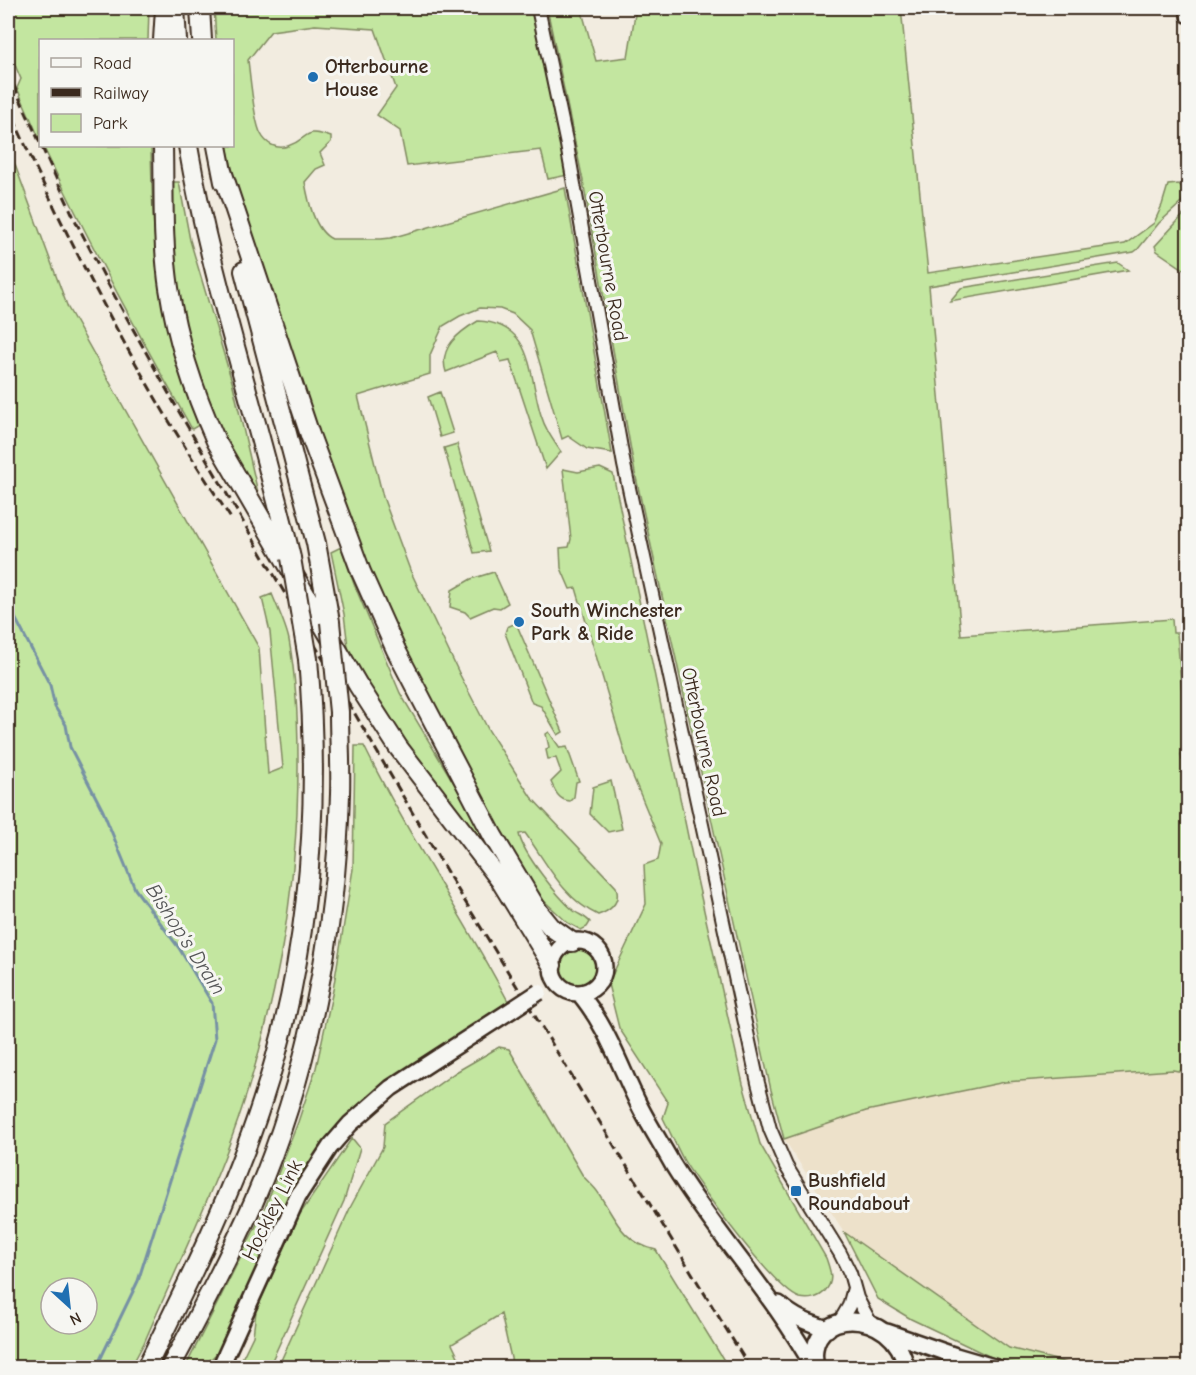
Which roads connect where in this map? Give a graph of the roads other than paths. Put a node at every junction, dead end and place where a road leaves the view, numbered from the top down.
1 (165, 8) edge
2 (175, 8) edge
3 (200, 8) edge
4 (538, 8) edge
5 (163, 39) edge
6 (177, 39) edge
7 (202, 39) edge
8 (163, 147) edge
9 (188, 147) edge
10 (217, 147) edge
11 (222, 171) junction
12 (572, 942) junction
13 (552, 967) junction
14 (602, 976) junction
15 (563, 988) junction
16 (539, 992) junction
17 (579, 993) junction
18 (602, 1023) junction
19 (854, 1288) junction
20 (765, 1293) junction
21 (833, 1326) junction
22 (876, 1327) junction
23 (146, 1368) edge
24 (170, 1368) edge
25 (220, 1368) edge
26 (815, 1368) edge
27 (906, 1368) edge
28 (998, 1368) edge

1 - 5 highway
2 - 6 highway
3 - 7 highway
4 - 19 street, Otterbourne Road
8 - 13 highway
9 - 23 highway, bridge
10 - 11 highway
11 - 12 highway
11 - 24 highway, bridge
12 - 13 main road
12 - 14 main road
13 - 15 main road
13 - 16 main road, Hockley Link
14 - 17 main road
14 - 18 main road
15 - 16 main road, Hockley Link
15 - 17 main road
16 - 25 main road, Hockley Link, bridge
17 - 18 main road
18 - 20 main road
19 - 21 street
19 - 22 street, Otterbourne Road
20 - 21 main road
20 - 26 main road
21 - 22 main road
21 - 26 main road
22 - 27 main road
22 - 28 main road

